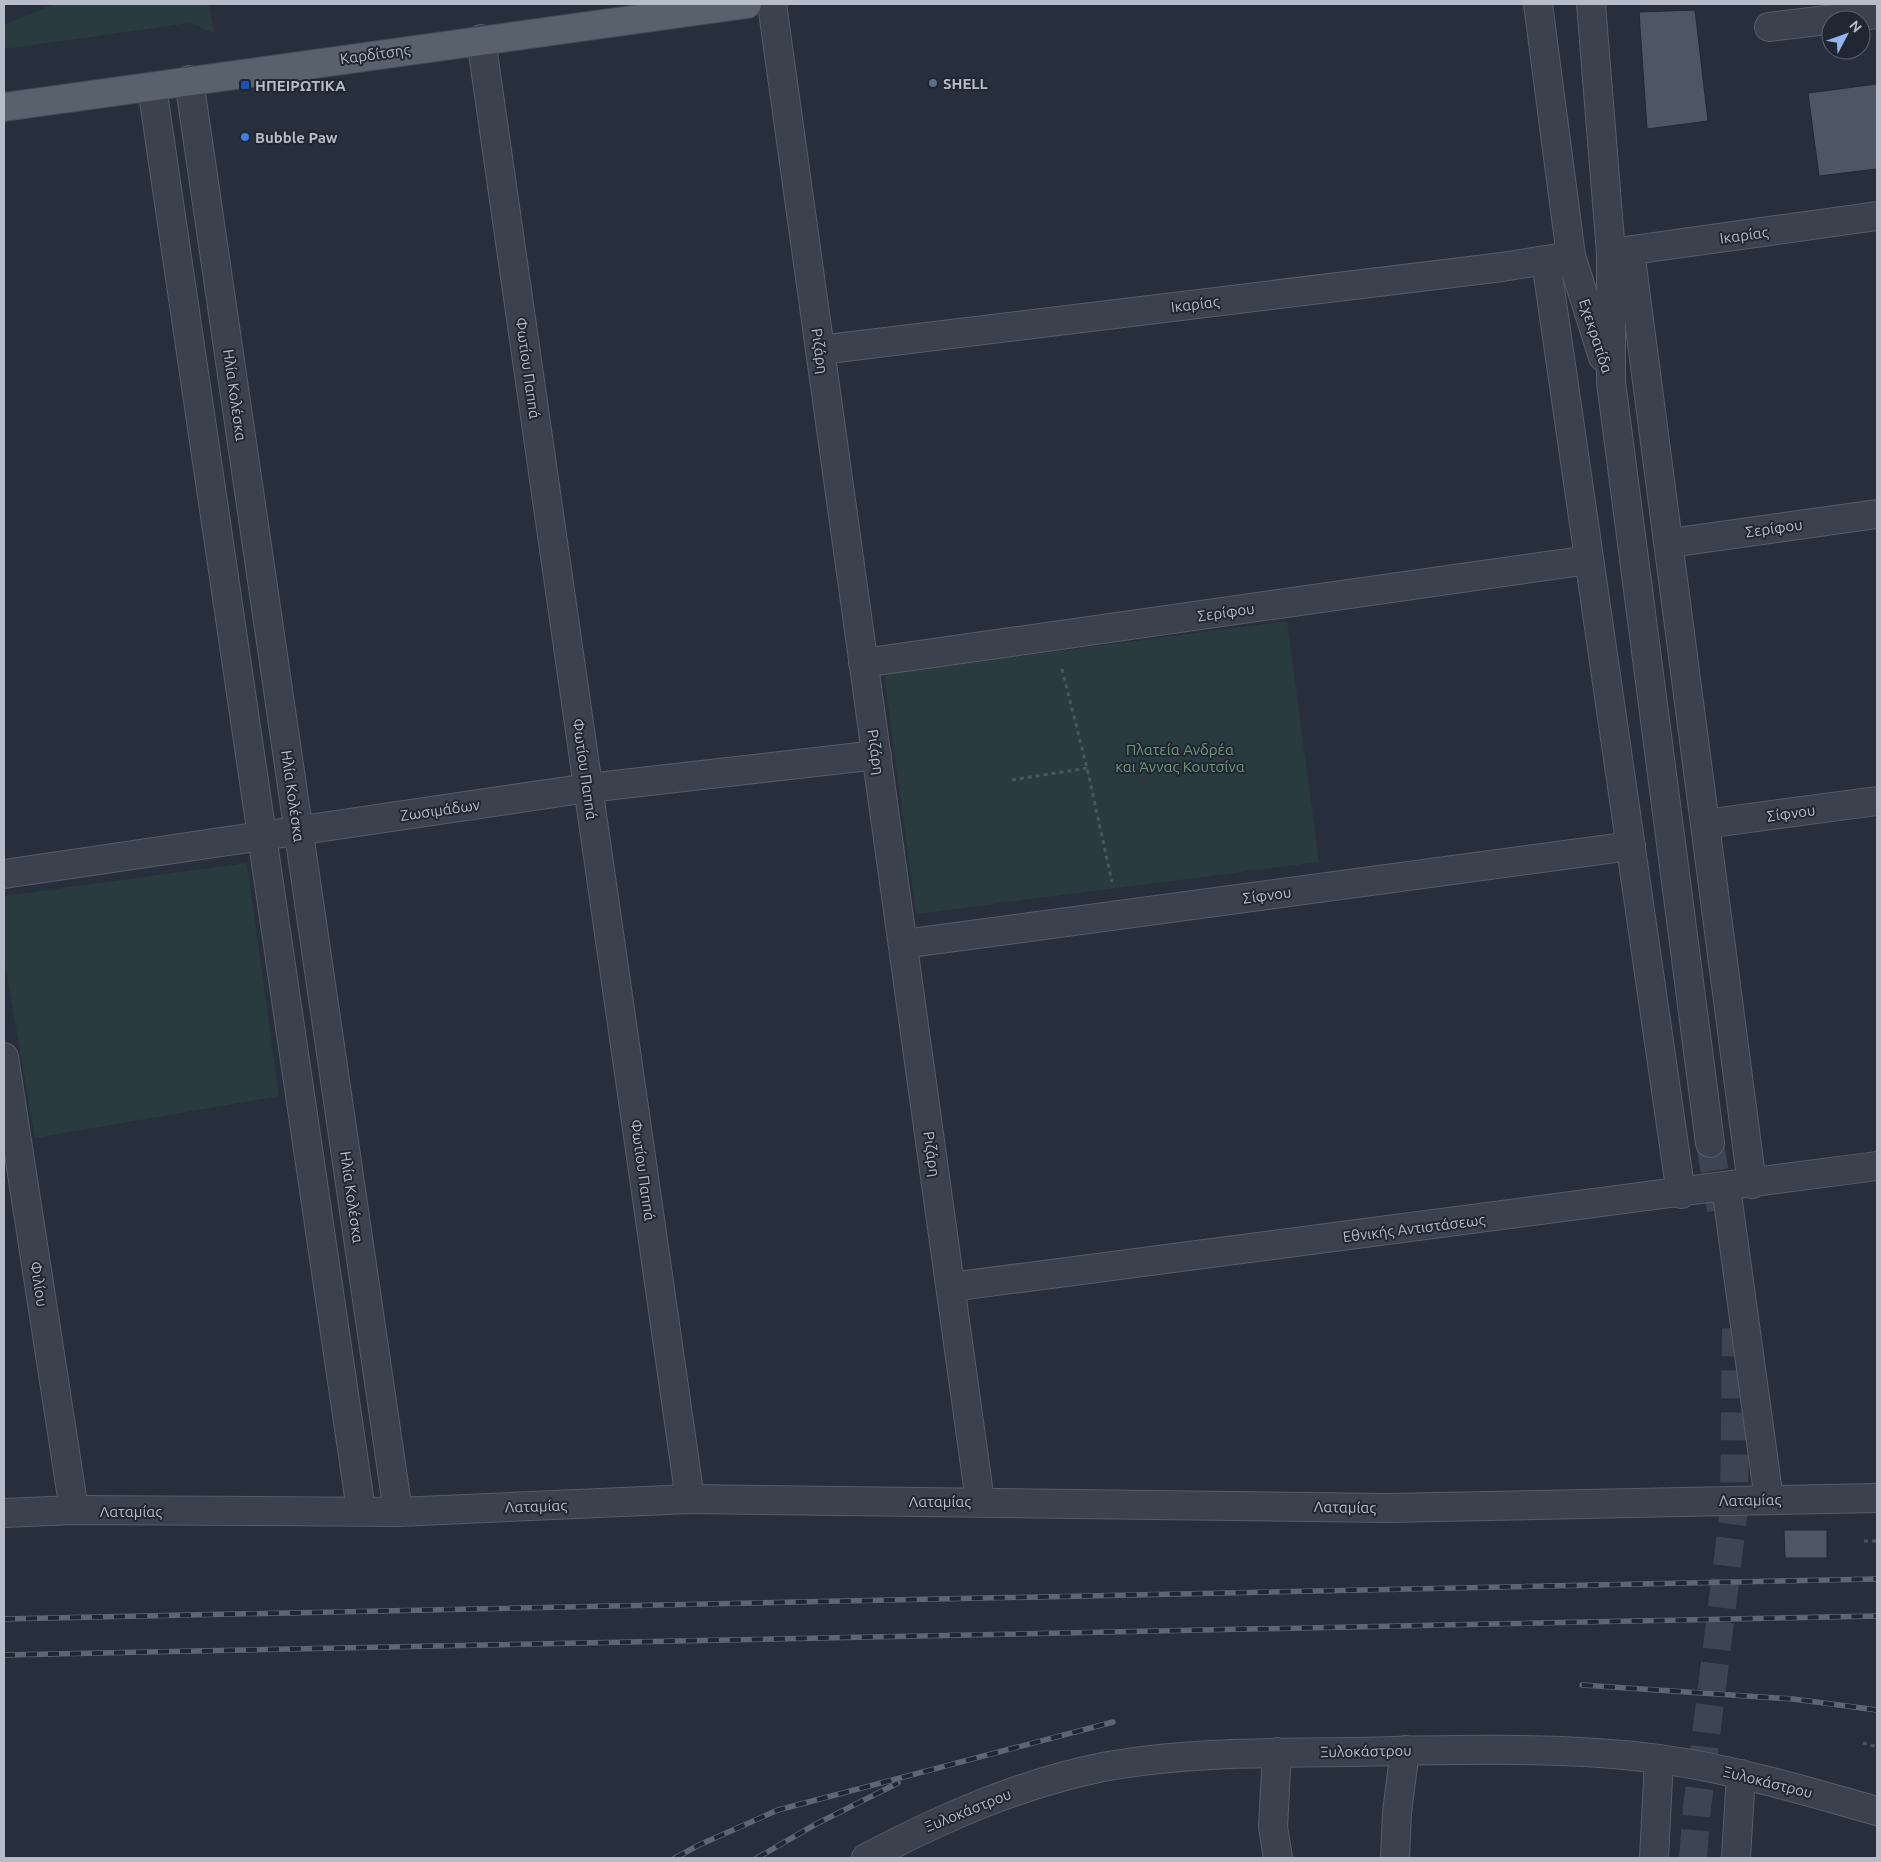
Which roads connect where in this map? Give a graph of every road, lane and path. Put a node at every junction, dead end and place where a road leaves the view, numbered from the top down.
1 (747, 4) edge
2 (772, 4) edge
3 (1538, 4) edge
4 (1591, 4) edge
5 (1877, 14) edge
6 (1769, 28) dead end
7 (481, 39) junction
8 (189, 80) junction
9 (152, 87) junction
10 (4, 107) edge
11 (1877, 216) edge
12 (1621, 252) junction
13 (1558, 258) junction
14 (820, 350) junction
15 (1611, 382) junction
16 (1877, 514) edge
17 (1670, 543) junction
18 (1589, 560) junction
19 (1060, 660) dead end
20 (864, 663) junction
21 (876, 755) junction
22 (1087, 768) junction
23 (1012, 780) dead end
24 (588, 788) junction
25 (1877, 801) edge
26 (1705, 824) junction
27 (299, 831) junction
28 (262, 838) junction
29 (1631, 846) junction
30 (4, 874) edge
31 (1114, 889) dead end
32 (903, 944) junction
33 (4, 1057) edge
34 (1710, 1142) tunnel mouth
35 (1877, 1166) edge
36 (1739, 1185) junction
37 (1681, 1194) junction
38 (951, 1287) junction
39 (1877, 1498) edge
40 (690, 1499) junction
41 (1769, 1500) junction
42 (980, 1501) junction
43 (74, 1510) junction
44 (361, 1510) junction
45 (398, 1512) junction
46 (4, 1513) edge
47 (1864, 1541) dead end
48 (1877, 1541) edge
49 (1863, 1743) dead end
50 (1877, 1746) edge
51 (1405, 1750) junction
52 (1278, 1752) junction
53 (1660, 1759) junction
54 (1741, 1774) junction
55 (1877, 1810) edge
56 (866, 1858) edge
57 (1278, 1858) edge
58 (1395, 1858) edge
59 (1654, 1858) edge
60 (1736, 1858) edge

1 - 7 main road, Καρδίτσης
2 - 14 street, Ριζάρη
3 - 13 street, Εχεκρατίδα
4 - 12 street, Εχεκρατίδα
5 - 6 street
7 - 8 main road, Καρδίτσης
7 - 24 street, Φωτίου Παππά
8 - 9 main road, Καρδίτσης
8 - 27 street, Ηλία Κολέσκα
9 - 10 main road, Καρδίτσης
9 - 28 street
11 - 12 street, Ικαρίας
12 - 15 street, Εχεκρατίδα
12 - 17 street
13 - 14 street, Ικαρίας
13 - 15 street, Εχεκρατίδα
13 - 18 street
14 - 20 street, Ριζάρη
15 - 34 street
16 - 17 street, Σερίφου
17 - 26 street
18 - 20 street, Σερίφου
18 - 29 street
19 - 22 path
20 - 21 street, Ριζάρη
21 - 24 street, Ζωσιμάδων
21 - 32 street, Ριζάρη
22 - 23 path
22 - 31 path
24 - 27 street, Ζωσιμάδων
24 - 40 street, Φωτίου Παππά
25 - 26 street, Σίφνου
26 - 36 street
27 - 28 street, Ζωσιμάδων
27 - 45 street, Ηλία Κολέσκα
28 - 30 street, Ζωσιμάδων
28 - 44 street
29 - 32 street, Σίφνου
29 - 37 street
32 - 38 street, Ριζάρη
33 - 43 street, Φιλίου
35 - 36 street, Εθνικής Αντιστάσεως
36 - 37 street, Εθνικής Αντιστάσεως
36 - 41 street
37 - 38 street, Εθνικής Αντιστάσεως
38 - 42 street, Ριζάρη
39 - 41 street, Λαταμίας
40 - 42 street, Λαταμίας
40 - 45 street, Λαταμίας
41 - 42 street, Λαταμίας
43 - 44 street, Λαταμίας
43 - 46 street, Λαταμίας
44 - 45 street, Λαταμίας
47 - 48 path
49 - 50 path
51 - 52 street, Ξυλοκάστρου
51 - 53 street, Ξυλοκάστρου
51 - 58 street
52 - 56 street, Ξυλοκάστρου
52 - 57 street
53 - 54 street, Ξυλοκάστρου
53 - 59 street
54 - 55 street, Ξυλοκάστρου
54 - 60 street

